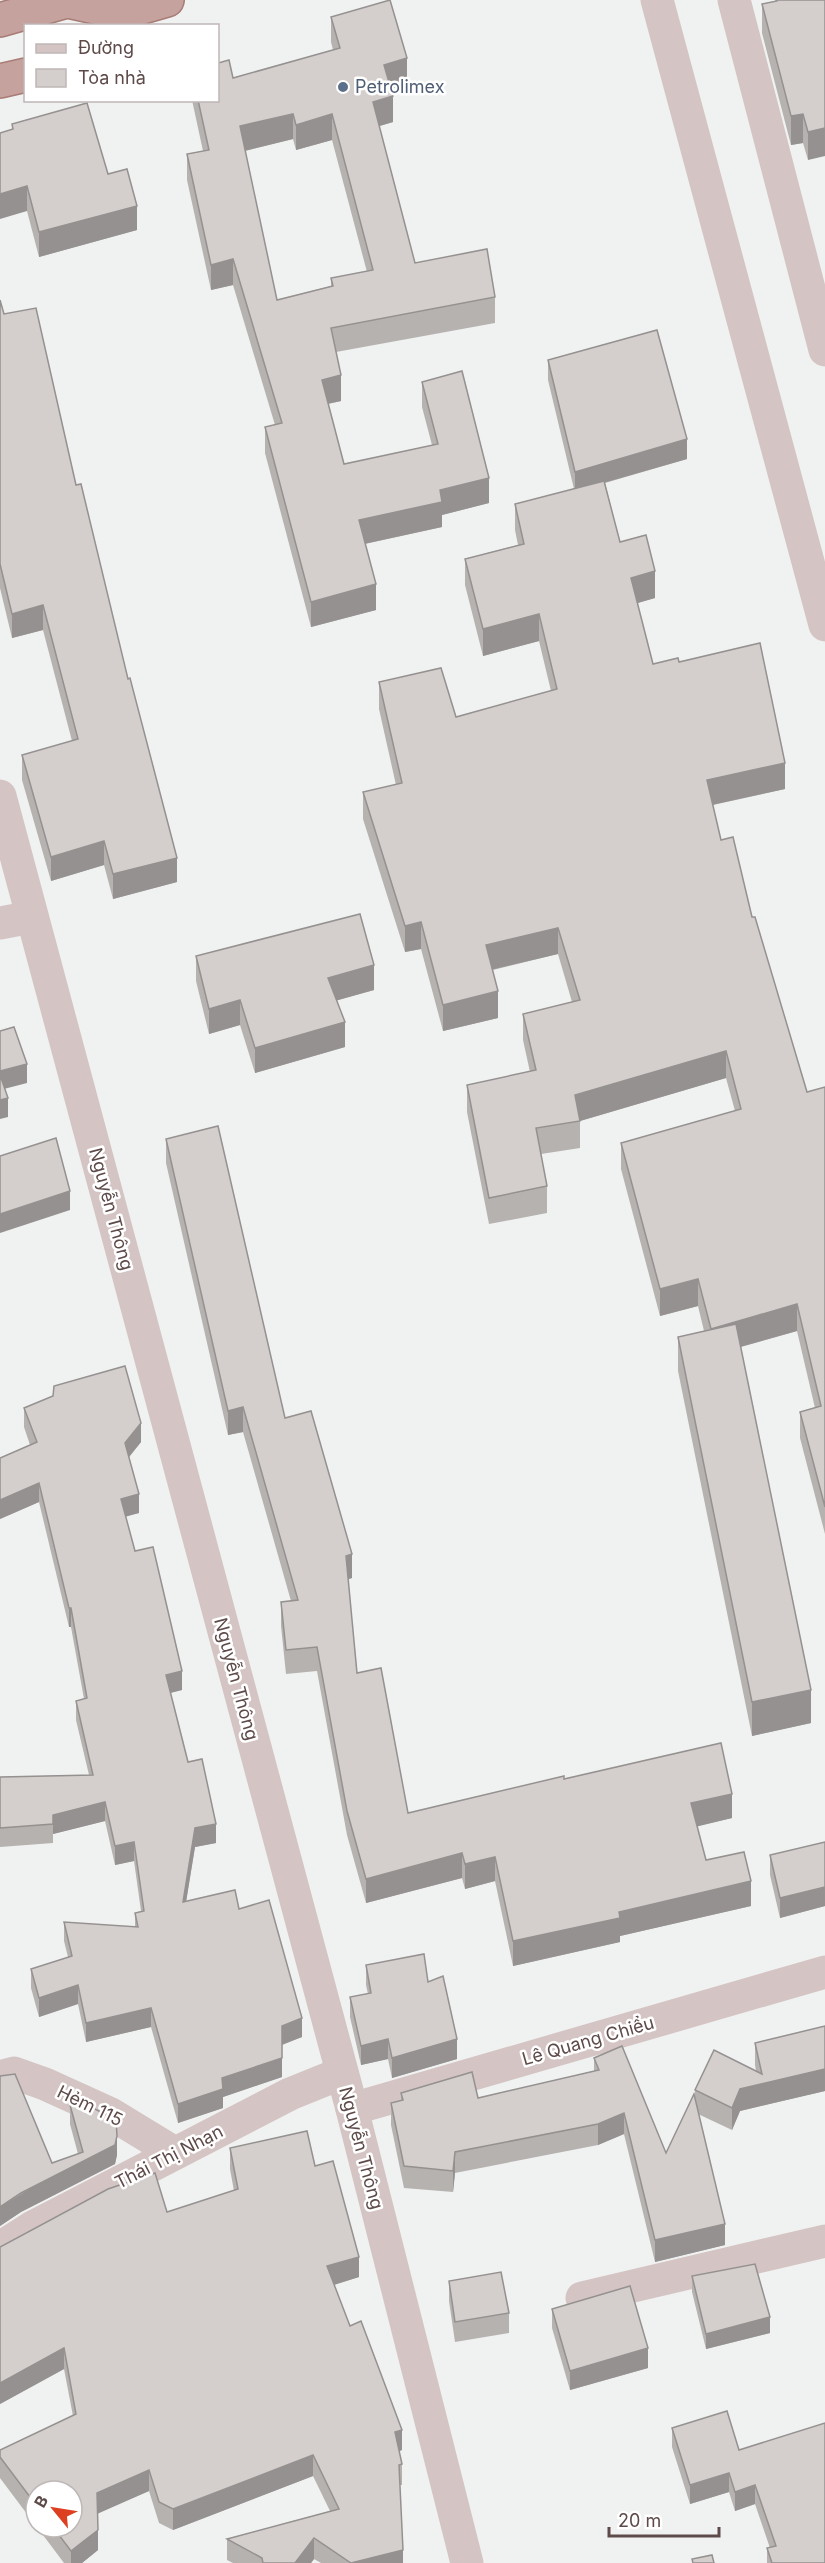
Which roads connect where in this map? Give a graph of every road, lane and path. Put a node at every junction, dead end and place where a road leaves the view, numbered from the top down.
1 (166, 0) edge
2 (657, 0) edge
3 (734, 0) edge
4 (0, 20) edge
5 (117, 20) edge
6 (24, 75) edge
7 (0, 81) edge
8 (825, 350) edge
9 (825, 625) edge
10 (0, 796) edge
11 (32, 917) junction
12 (0, 923) edge
13 (825, 1972) edge
14 (342, 2073) junction
15 (0, 2077) edge
16 (352, 2109) junction
17 (175, 2153) junction
18 (825, 2241) edge
19 (0, 2248) edge
20 (582, 2298) edge
21 (467, 2563) edge

1 - 5 highway
2 - 9 street
3 - 8 street
4 - 5 highway
6 - 7 highway
10 - 11 street, Nguyễn Thông
11 - 12 street
11 - 14 street, Nguyễn Thông
13 - 16 street, Lê Quang Chiểu
14 - 16 street, Nguyễn Thông
14 - 17 street, Thái Thị Nhạn
15 - 17 street, Hẻm 115
16 - 21 street, Nguyễn Thông
17 - 19 street, Thái Thị Nhạn
18 - 20 street

